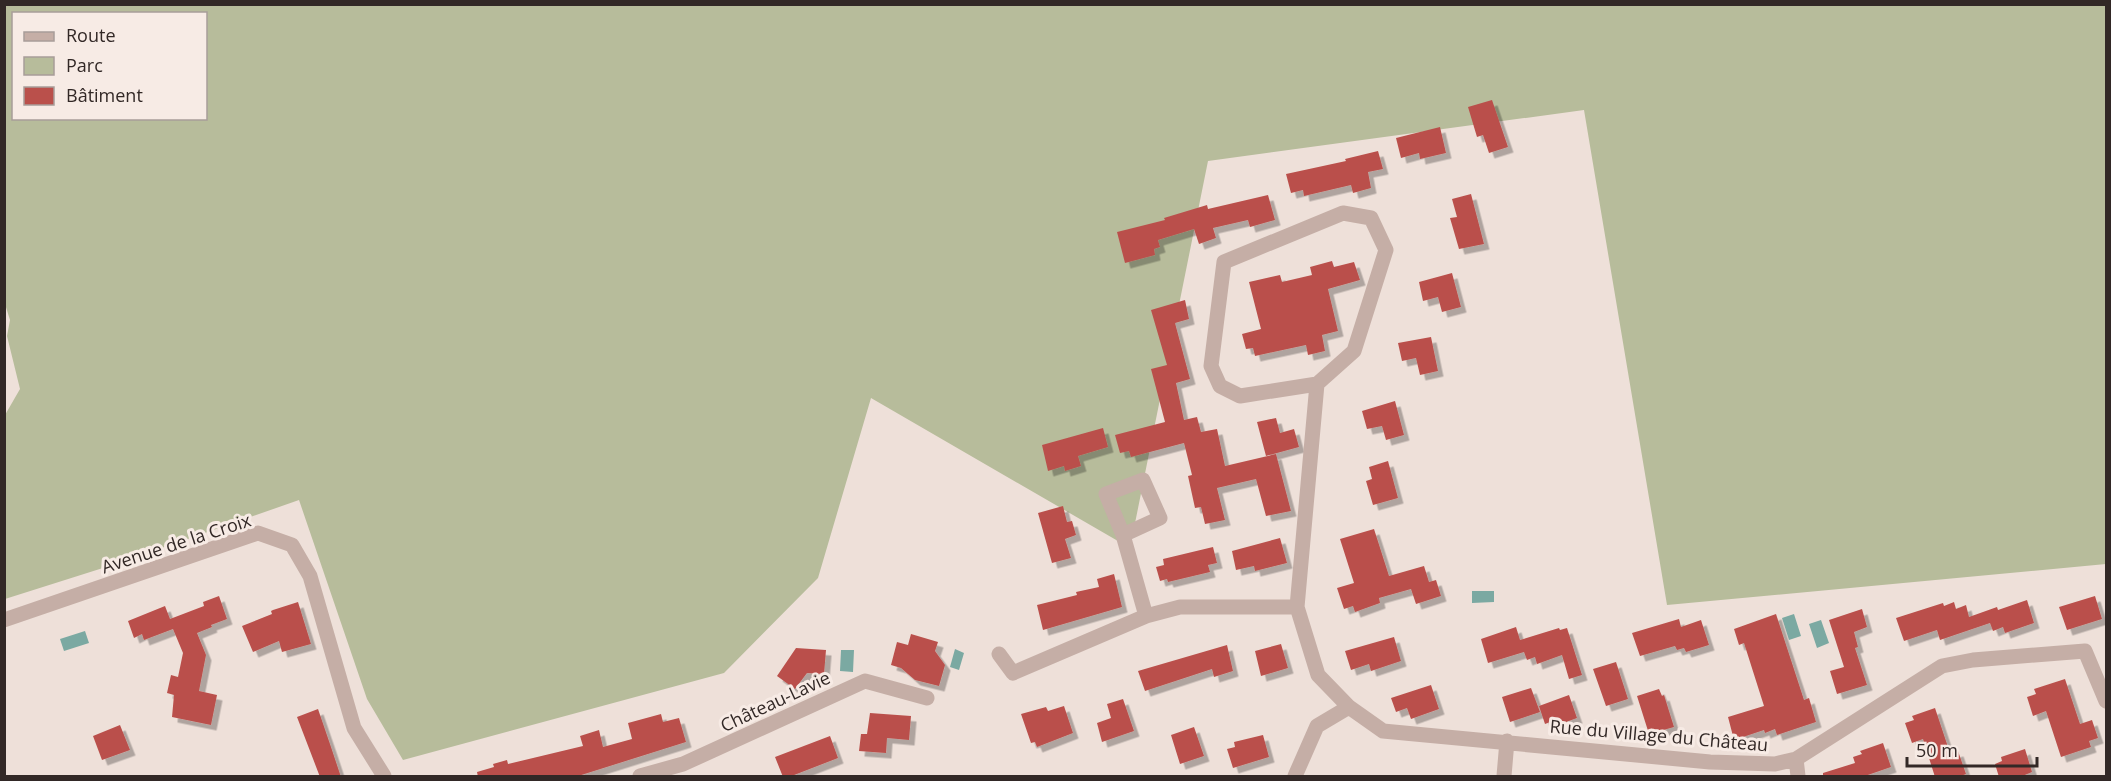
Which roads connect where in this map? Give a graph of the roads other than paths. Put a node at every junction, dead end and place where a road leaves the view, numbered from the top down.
1 (1317, 384) junction
2 (1123, 535) dead end
3 (1297, 607) junction
4 (1146, 616) junction
5 (4, 620) edge
6 (999, 654) dead end
7 (927, 698) dead end
8 (2106, 700) edge
9 (1349, 707) junction
10 (1507, 741) junction
11 (1796, 759) junction
12 (384, 777) edge
13 (640, 777) edge
14 (1295, 777) edge
15 (1504, 777) edge
16 (1798, 777) edge

1 - 1 street
1 - 3 street, Rue du Village du Château
2 - 4 street
3 - 4 street
3 - 9 street, Rue du Village du Château
4 - 6 street
5 - 12 street, Avenue de la Croix
7 - 13 street, Château-Lavie
8 - 11 street, Rue du Village du Château
9 - 10 street, Rue du Village du Château
9 - 14 street
10 - 11 street, Rue du Village du Château
10 - 15 street
11 - 16 street

